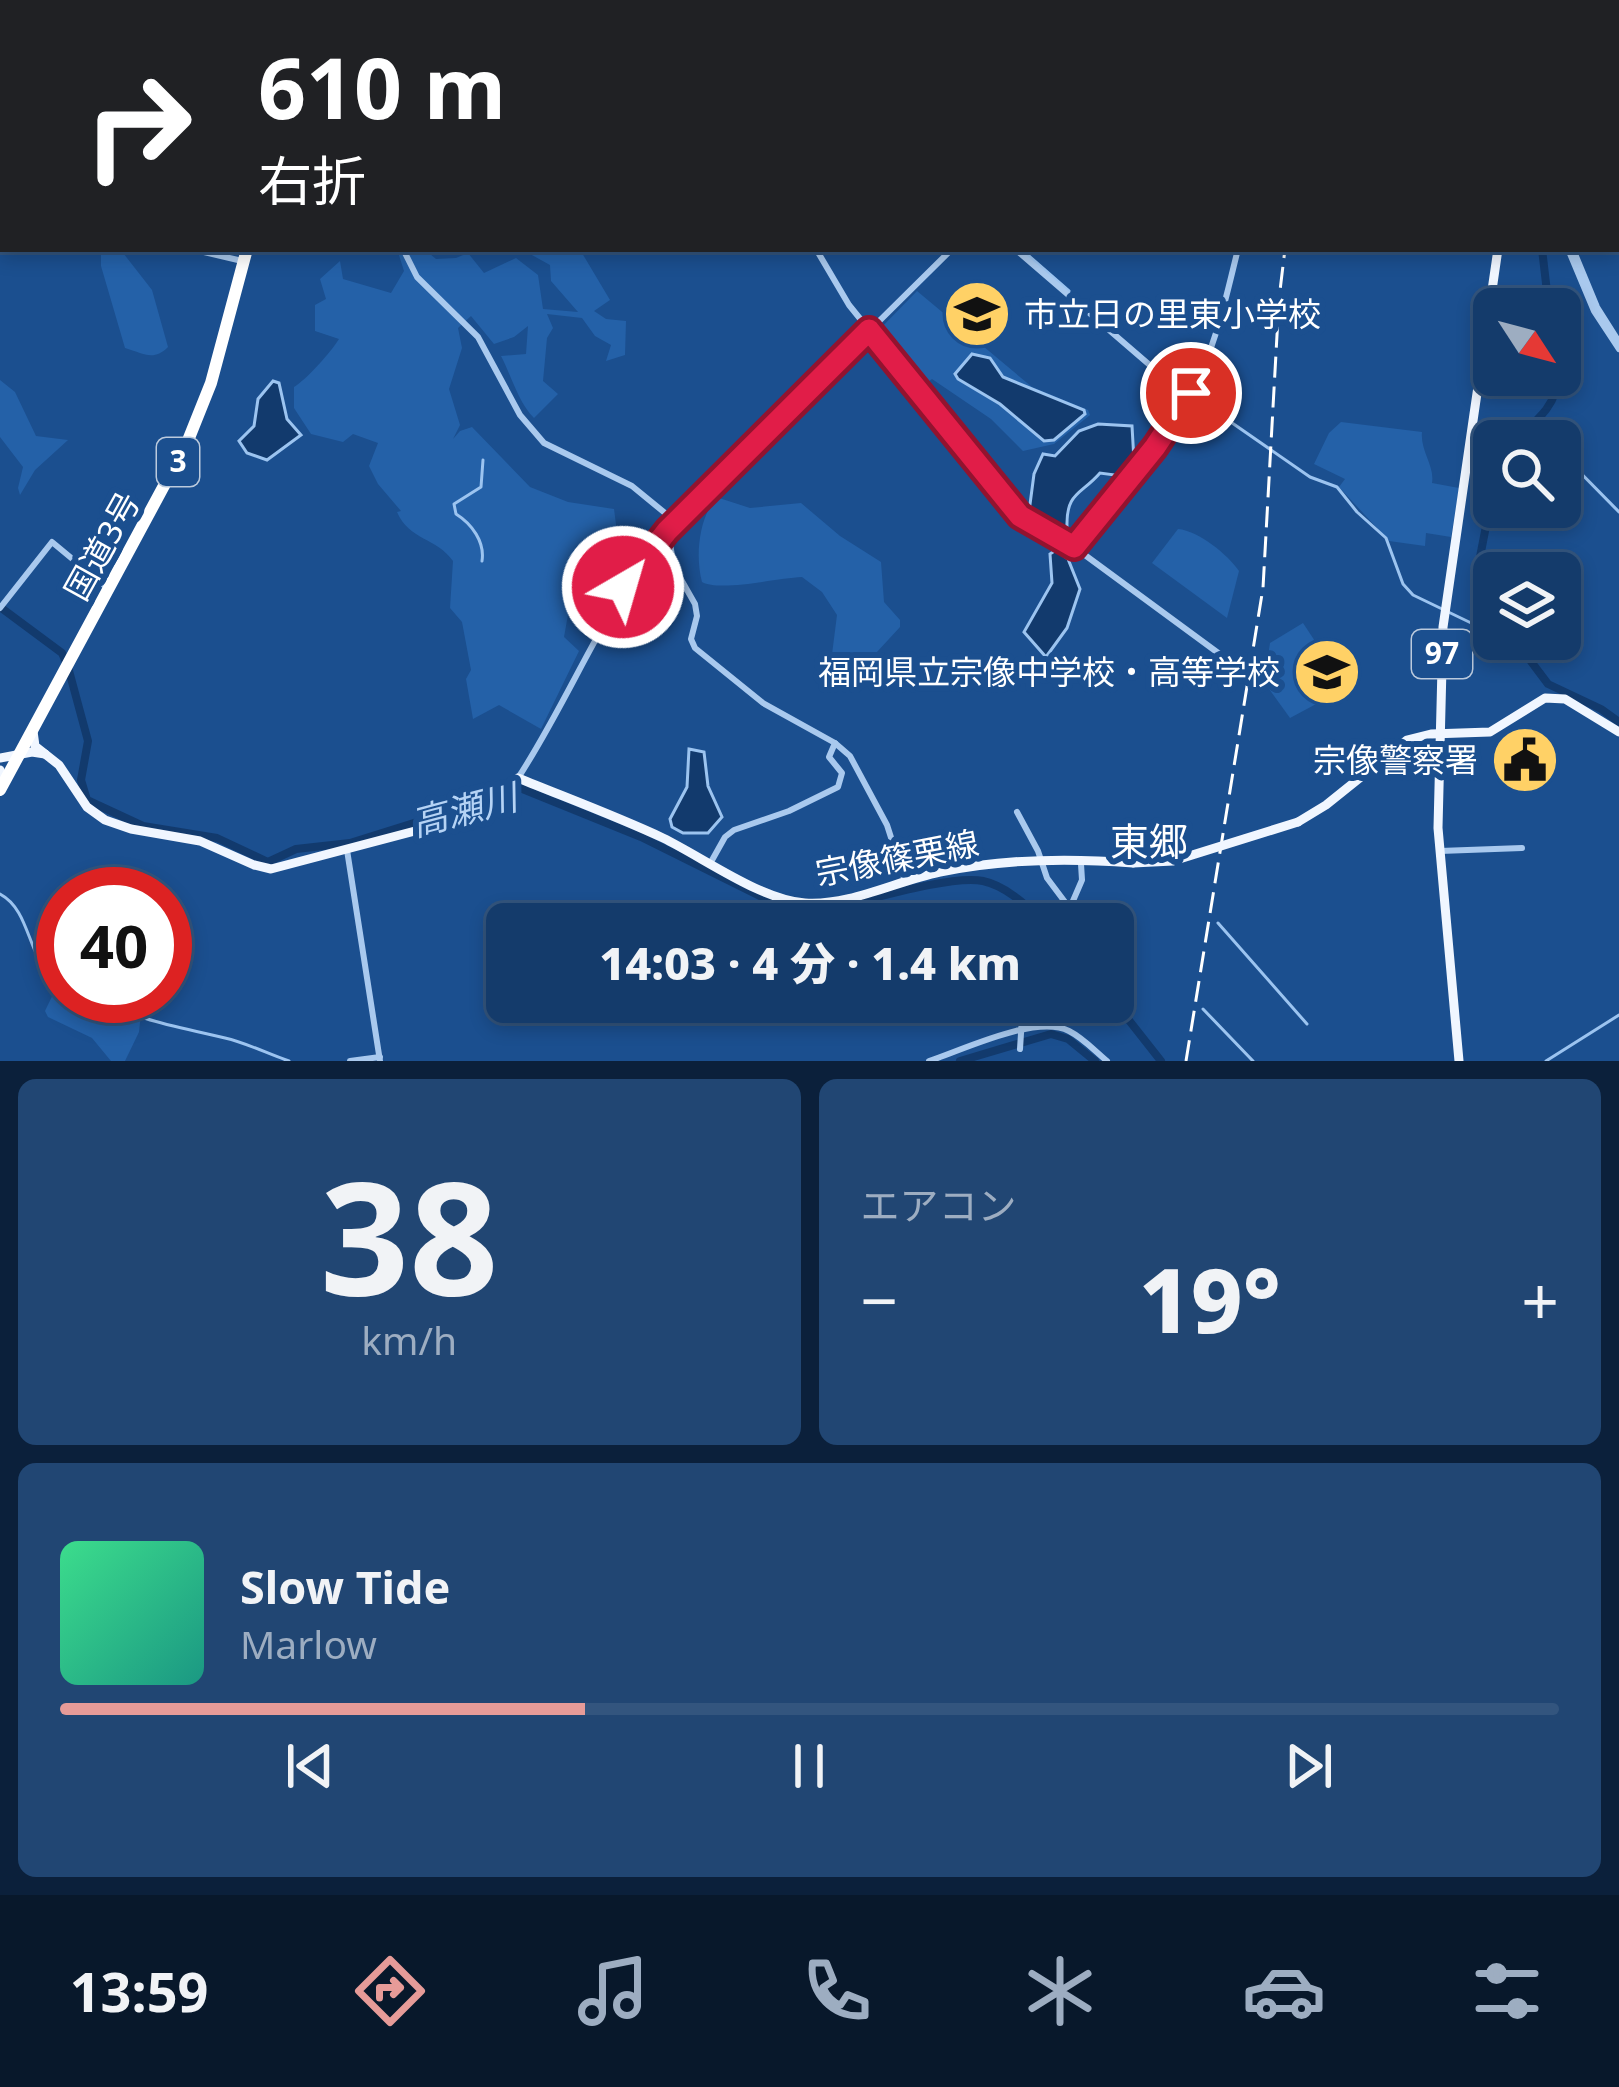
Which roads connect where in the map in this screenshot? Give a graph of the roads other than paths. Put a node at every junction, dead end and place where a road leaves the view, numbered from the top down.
1 (242, 252) edge
2 (404, 252) edge
3 (818, 252) edge
4 (949, 252) edge
5 (1019, 252) edge
6 (1237, 252) edge
7 (1498, 252) edge
8 (1571, 252) edge
9 (869, 330) junction
10 (1619, 346) edge
11 (1190, 396) junction
12 (676, 522) junction
13 (667, 531) junction
14 (1074, 547) junction
15 (105, 586) junction
16 (0, 608) edge
17 (66, 662) junction
18 (1240, 669) dead end
19 (33, 731) junction
20 (1619, 732) edge
21 (1440, 734) junction
22 (835, 743) junction
23 (45, 754) junction
24 (10, 756) edge
25 (0, 774) edge
26 (518, 778) junction
27 (0, 790) edge
28 (1017, 812) dead end
29 (1522, 848) dead end
30 (346, 850) junction
31 (1440, 851) junction
32 (711, 862) junction
33 (1041, 862) junction
34 (1081, 864) dead end
35 (904, 881) junction
36 (1065, 903) edge
37 (1070, 903) edge
38 (1021, 1023) edge
39 (1020, 1031) junction
40 (1020, 1049) dead end
41 (380, 1059) edge
42 (350, 1061) edge
43 (929, 1061) edge
44 (1107, 1061) edge
45 (1460, 1061) edge

1 - 15 highway, 国道3号 / 3
1 - 17 highway, 国道3号 / 3
2 - 12 street
3 - 9 street
4 - 9 street
5 - 11 street
6 - 11 street
7 - 21 main road, 97
8 - 10 street
9 - 12 street
9 - 14 street
11 - 14 street
12 - 13 street
13 - 22 street
13 - 26 street
14 - 18 street
15 - 16 street
15 - 17 highway, 国道3号 / 3
17 - 19 highway, 国道3号 / 3
17 - 24 highway, 国道3号 / 3
19 - 23 main road
19 - 24 highway, 国道3号 / 3
20 - 21 main road, 宗像篠栗線
21 - 31 main road, 97
21 - 33 main road, 宗像篠栗線, bridge
22 - 32 street
22 - 35 street
23 - 24 main road
23 - 30 main road
24 - 25 highway, 国道3号 / 3
24 - 27 highway, 国道3号 / 3
26 - 30 main road
26 - 32 main road, 宗像篠栗線
28 - 33 street
29 - 31 street
30 - 41 street
31 - 45 main road, 97
32 - 35 main road, 宗像篠栗線
33 - 35 main road, 宗像篠栗線
33 - 36 street
34 - 37 street
38 - 39 street
39 - 40 street
39 - 43 street
39 - 44 street
41 - 42 street

